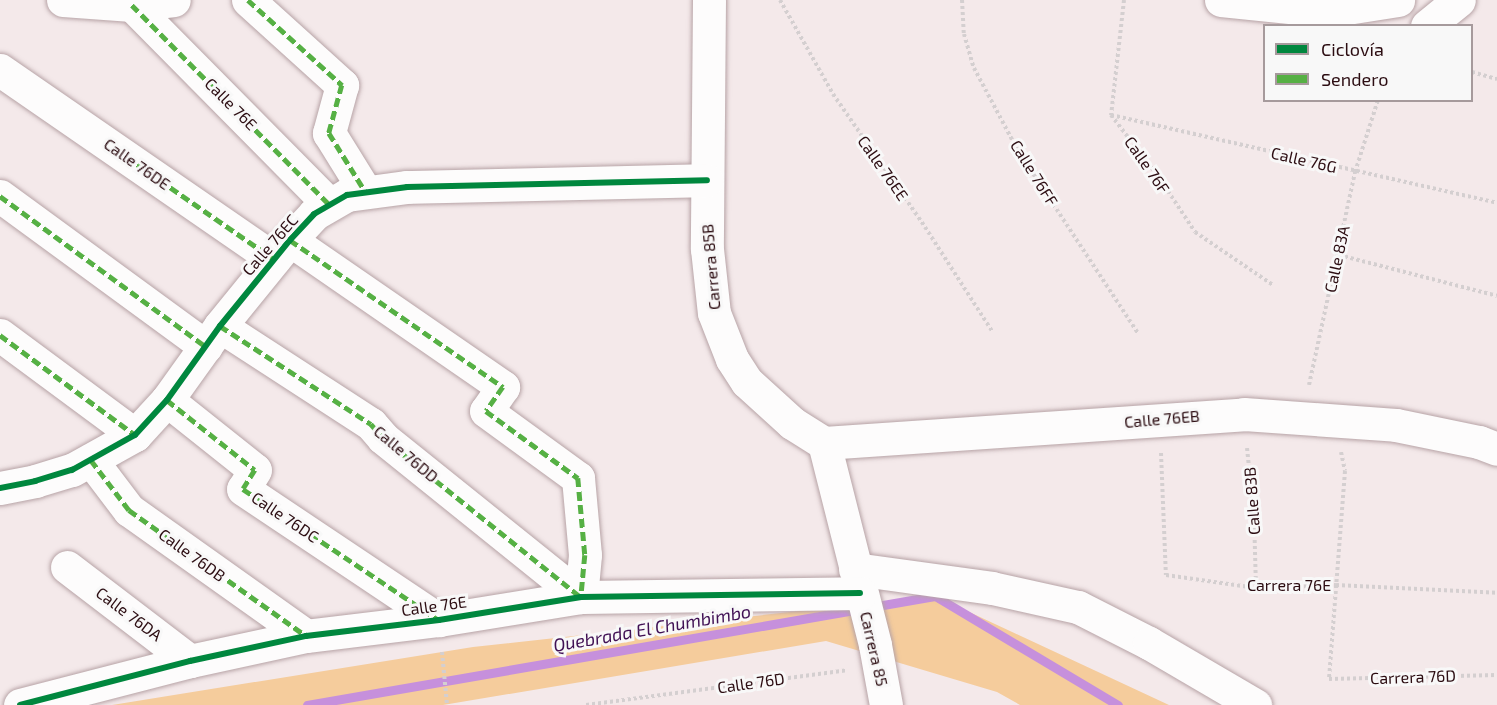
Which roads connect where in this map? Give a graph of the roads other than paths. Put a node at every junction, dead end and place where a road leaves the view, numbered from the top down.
1 (63, 0) edge
2 (174, 0) edge
3 (248, 0) edge
4 (709, 0) edge
5 (1221, 0) edge
6 (1398, 0) edge
7 (1460, 0) edge
8 (132, 5) junction
9 (1430, 24) edge
10 (0, 69) edge
11 (707, 180) junction
12 (365, 191) junction
13 (0, 196) edge
14 (329, 204) junction
15 (282, 249) junction
16 (0, 335) edge
17 (213, 337) junction
18 (167, 400) junction
19 (135, 435) junction
20 (824, 443) junction
21 (1497, 449) edge
22 (91, 460) junction
23 (0, 488) edge
24 (67, 567) dead end
25 (857, 581) junction
26 (581, 597) junction
27 (439, 620) junction
28 (306, 636) junction
29 (190, 661) junction
30 (20, 705) edge
31 (886, 705) edge
32 (1255, 705) edge

1 - 8 street
2 - 8 street
3 - 12 street
4 - 11 street, Carrera 85B
5 - 6 street
7 - 9 street
8 - 14 street, Calle 76E
10 - 15 street, Calle 76DE
11 - 12 street, Calle 76EC
11 - 20 street, Carrera 85B
12 - 14 street, Calle 76EC
13 - 17 street, Calle 76DD
14 - 15 street, Calle 76EC
15 - 17 street, Calle 76EC
15 - 26 street
16 - 19 street
17 - 18 street, Calle 76EC
17 - 26 street, Calle 76DD
18 - 19 street, Calle 76EC
18 - 27 street, Calle 76DC
19 - 22 street, Calle 76EC
20 - 21 street, Calle 76EB
20 - 25 street
22 - 23 street, Calle 76EC
22 - 28 street, Calle 76DB
24 - 29 street, Calle 76DA
25 - 26 street, Calle 76E
25 - 31 street, Carrera 85
25 - 32 street, Calle 76E
26 - 27 street, Calle 76E
27 - 28 street, Calle 76E
28 - 29 street, Calle 76E
29 - 30 street, Calle 76E

